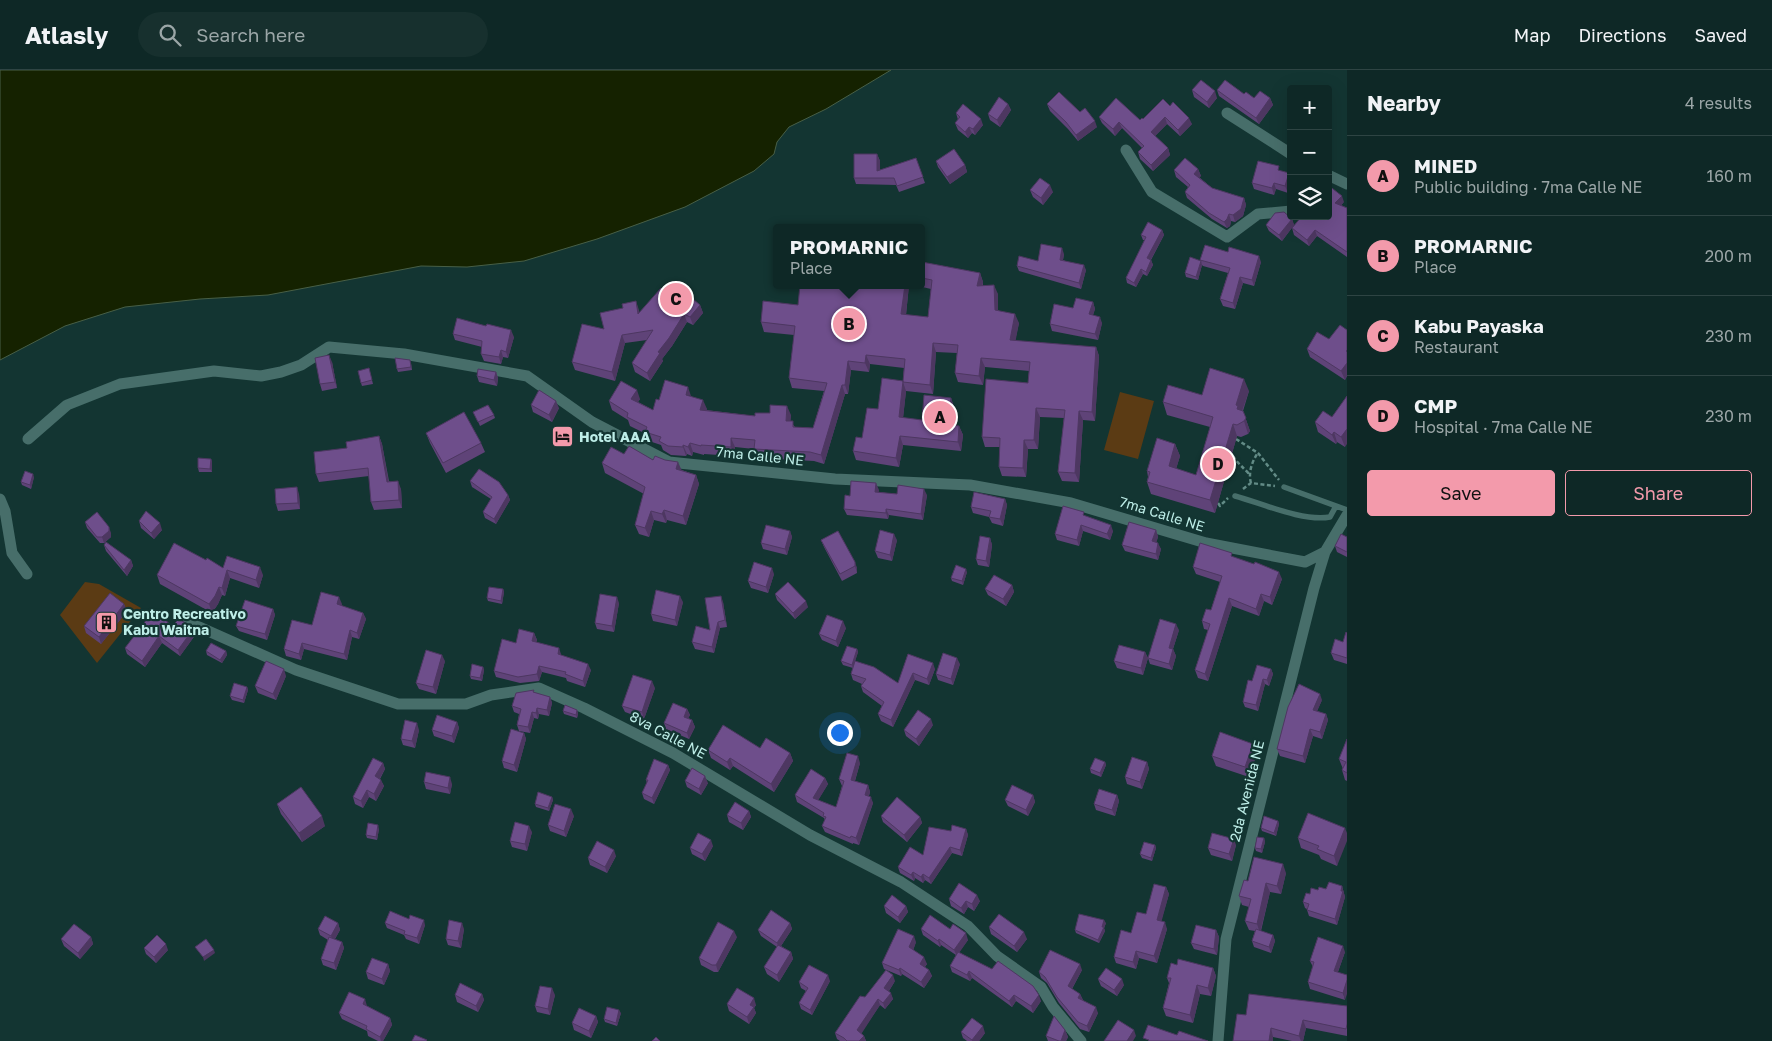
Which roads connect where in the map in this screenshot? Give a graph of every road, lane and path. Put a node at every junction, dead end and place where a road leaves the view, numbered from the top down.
1 (1227, 113) dead end
2 (1126, 150) dead end
3 (1287, 151) edge
4 (1332, 177) edge
5 (1347, 184) edge
6 (1287, 211) edge
7 (28, 439) dead end
8 (1236, 440) dead end
9 (1258, 453) junction
10 (1233, 456) dead end
11 (1250, 475) junction
12 (1251, 483) dead end
13 (1284, 487) joint
14 (1235, 496) dead end
15 (0, 499) edge
16 (1336, 506) junction
17 (1347, 510) edge
18 (1347, 516) edge
19 (1325, 552) junction
20 (1305, 562) junction
21 (27, 574) dead end
22 (1314, 588) junction
23 (178, 614) dead end
24 (1081, 1041) edge
25 (1218, 1041) edge

1 - 3 street
2 - 6 street
4 - 5 street
7 - 20 street, 7ma Calle NE
8 - 9 path
9 - 11 path
9 - 13 path
10 - 11 path
11 - 12 path
13 - 16 lane
14 - 16 lane
15 - 21 street
16 - 17 lane
18 - 19 street, 2da Avenida NE
19 - 20 street
19 - 22 street, 2da Avenida NE
20 - 22 street
22 - 25 street, 2da Avenida NE
23 - 24 street, 8va Calle NE

